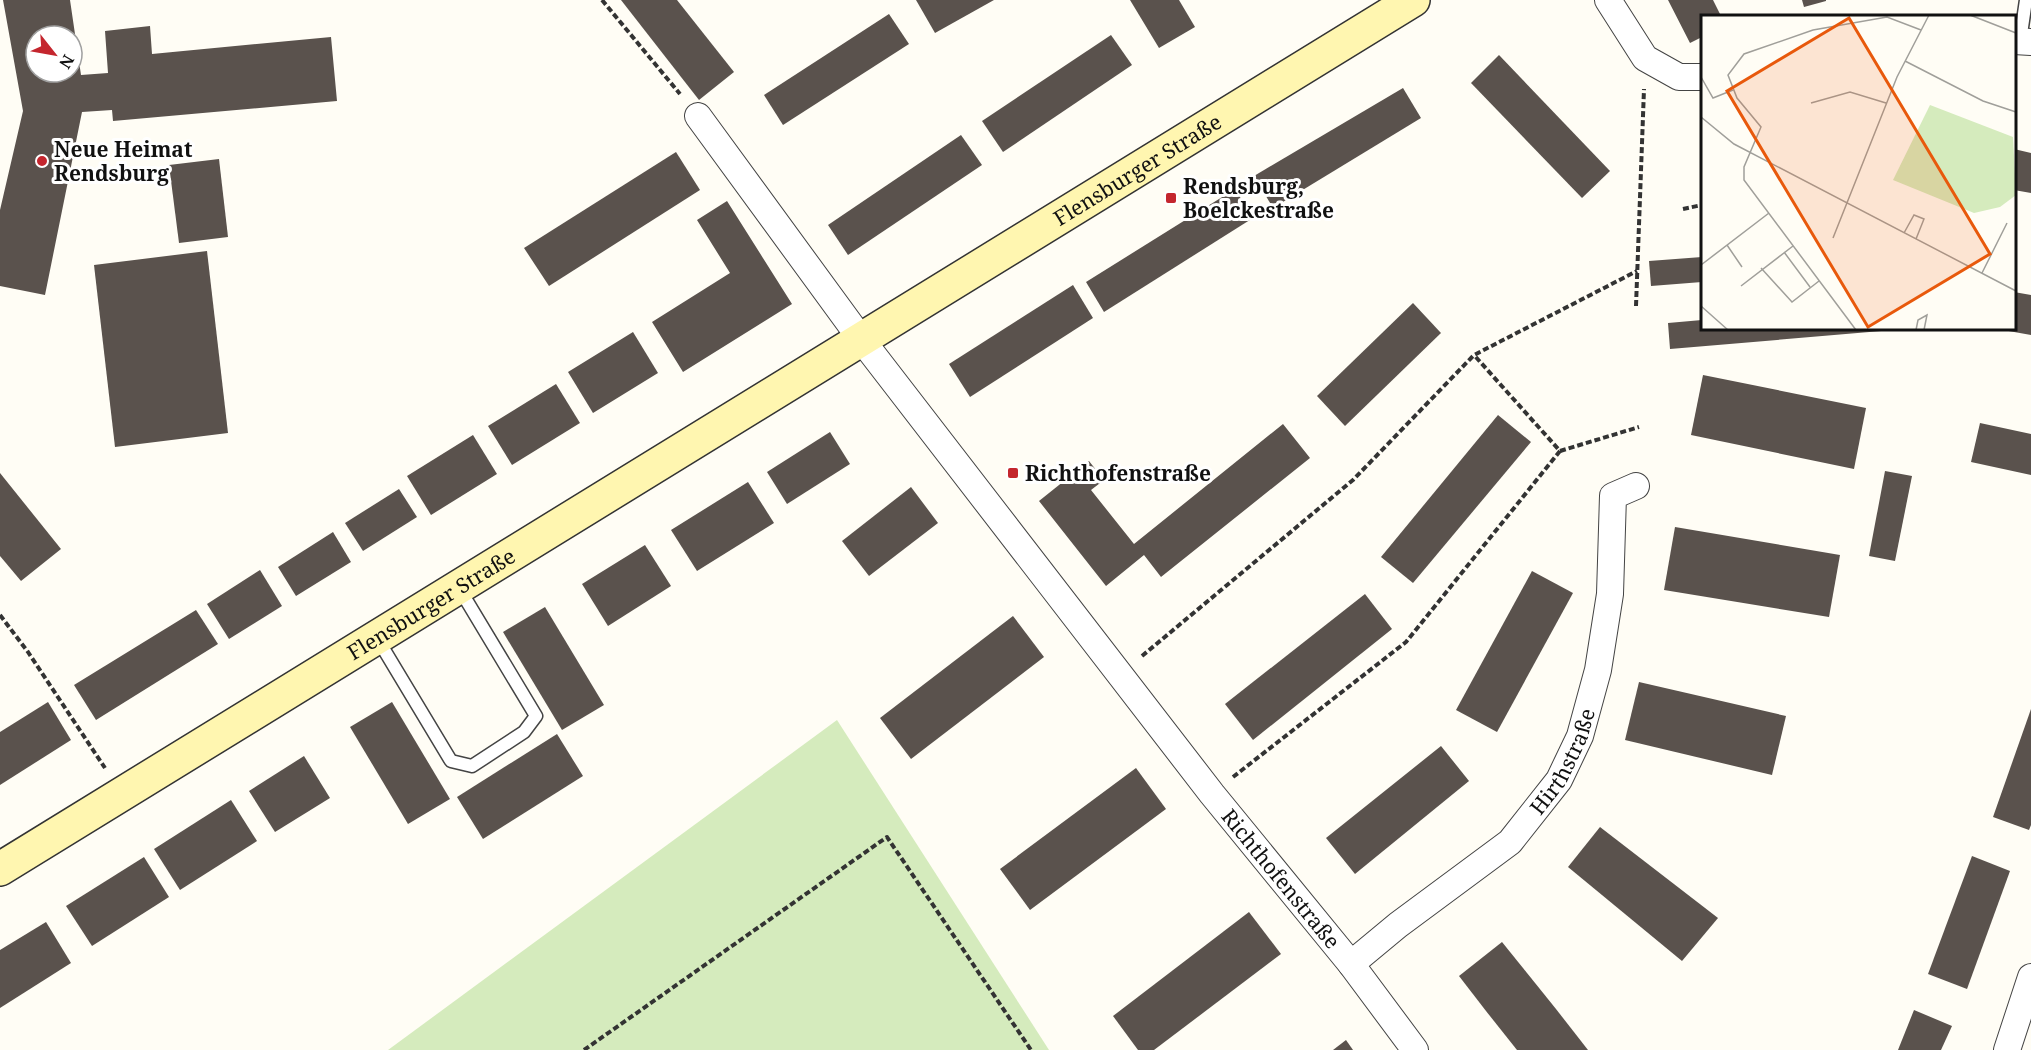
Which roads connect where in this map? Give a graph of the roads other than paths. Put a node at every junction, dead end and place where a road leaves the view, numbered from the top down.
1 (1413, 0) edge
2 (1608, 0) edge
3 (2026, 0) edge
4 (2022, 41) edge
5 (1701, 77) edge
6 (698, 116) road end
7 (861, 339) junction
8 (1636, 486) dead end
9 (458, 586) junction
10 (376, 637) junction
11 (0, 869) edge
12 (1351, 964) junction
13 (2031, 977) edge
14 (1414, 1050) edge
15 (2007, 1050) edge

1 - 7 main road, Flensburger Straße
2 - 5 street
3 - 4 lane
6 - 7 street
7 - 9 main road, Flensburger Straße
7 - 12 street, Richthofenstraße
8 - 12 street, Hirthstraße
9 - 10 main road, Flensburger Straße
9 - 10 lane
10 - 11 main road, Flensburger Straße
12 - 14 street, Richthofenstraße
13 - 15 street

